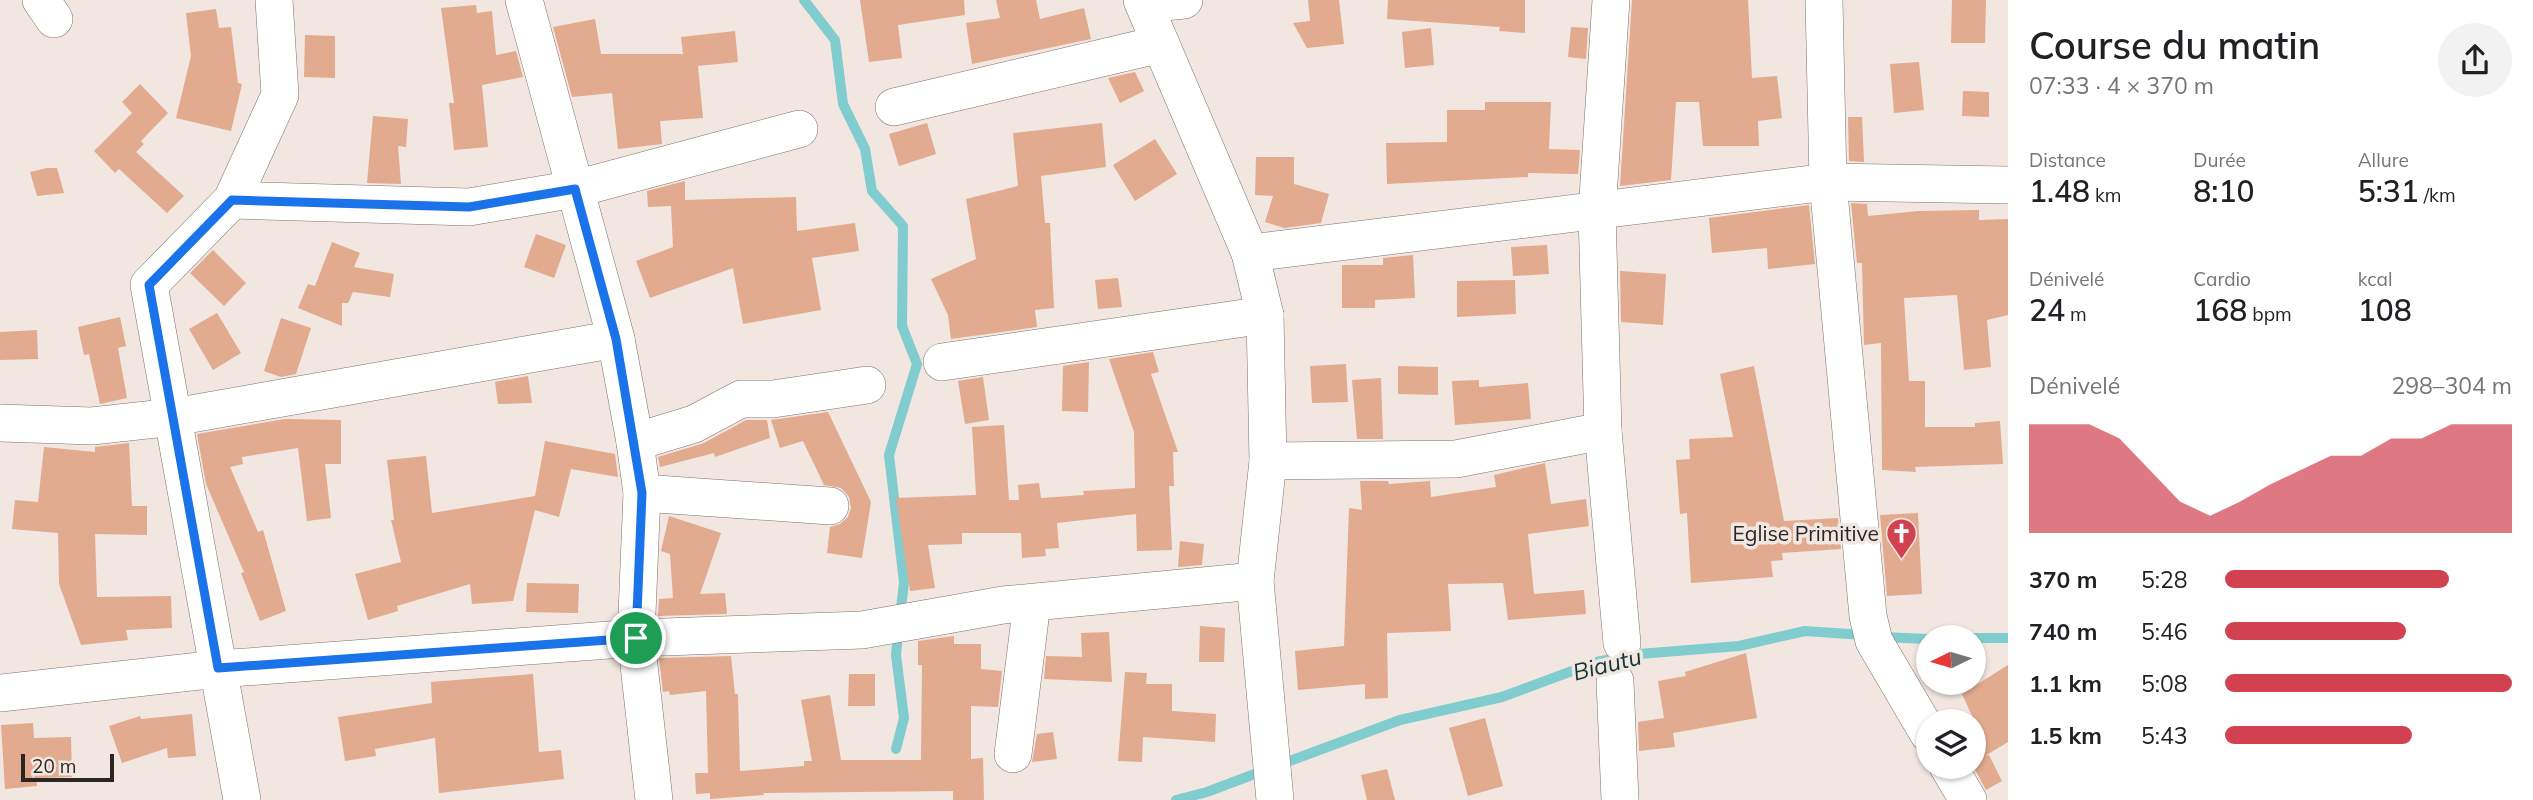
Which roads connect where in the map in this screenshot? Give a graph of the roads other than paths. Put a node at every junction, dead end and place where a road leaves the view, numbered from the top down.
1 (274, 0) edge
2 (524, 0) edge
3 (1184, 0) edge
4 (1611, 0) edge
5 (1824, 0) edge
6 (1143, 2) edge
7 (1161, 44) junction
8 (894, 107) dead end
9 (799, 129) dead end
10 (1828, 182) junction
11 (2008, 185) edge
12 (575, 189) junction
13 (232, 200) junction
14 (1597, 212) junction
15 (1250, 253) junction
16 (1265, 315) junction
17 (616, 339) junction
18 (942, 362) dead end
19 (867, 385) dead end
20 (174, 416) junction
21 (0, 423) edge
22 (1603, 431) junction
23 (635, 442) junction
24 (1268, 461) junction
25 (642, 493) junction
26 (830, 506) dead end
27 (1255, 581) junction
28 (1032, 603) junction
29 (636, 638) junction
30 (1622, 643) dead end
31 (218, 668) junction
32 (1615, 681) dead end
33 (0, 693) edge
34 (1916, 711) edge
35 (1013, 754) dead end
36 (1956, 779) edge
37 (1275, 798) edge
38 (242, 800) edge
39 (654, 800) edge
40 (1620, 800) edge
41 (1968, 800) edge

1 - 13 street
2 - 12 street
3 - 6 street
4 - 14 street
5 - 10 street
6 - 7 street
7 - 8 street
7 - 15 street
9 - 12 street
10 - 11 street
10 - 14 street
10 - 34 street
12 - 13 street
12 - 17 street
13 - 20 street
14 - 15 street
14 - 22 street
15 - 16 street
16 - 18 street
16 - 24 street
17 - 20 street
17 - 23 street
19 - 23 street
20 - 21 street
20 - 31 street
22 - 24 street
22 - 30 street
23 - 25 street
24 - 27 street
25 - 26 street
25 - 29 street
27 - 28 street
27 - 37 street
28 - 29 street
28 - 35 street
29 - 31 street
29 - 39 street
31 - 33 street
31 - 38 street
32 - 40 street
36 - 41 street

